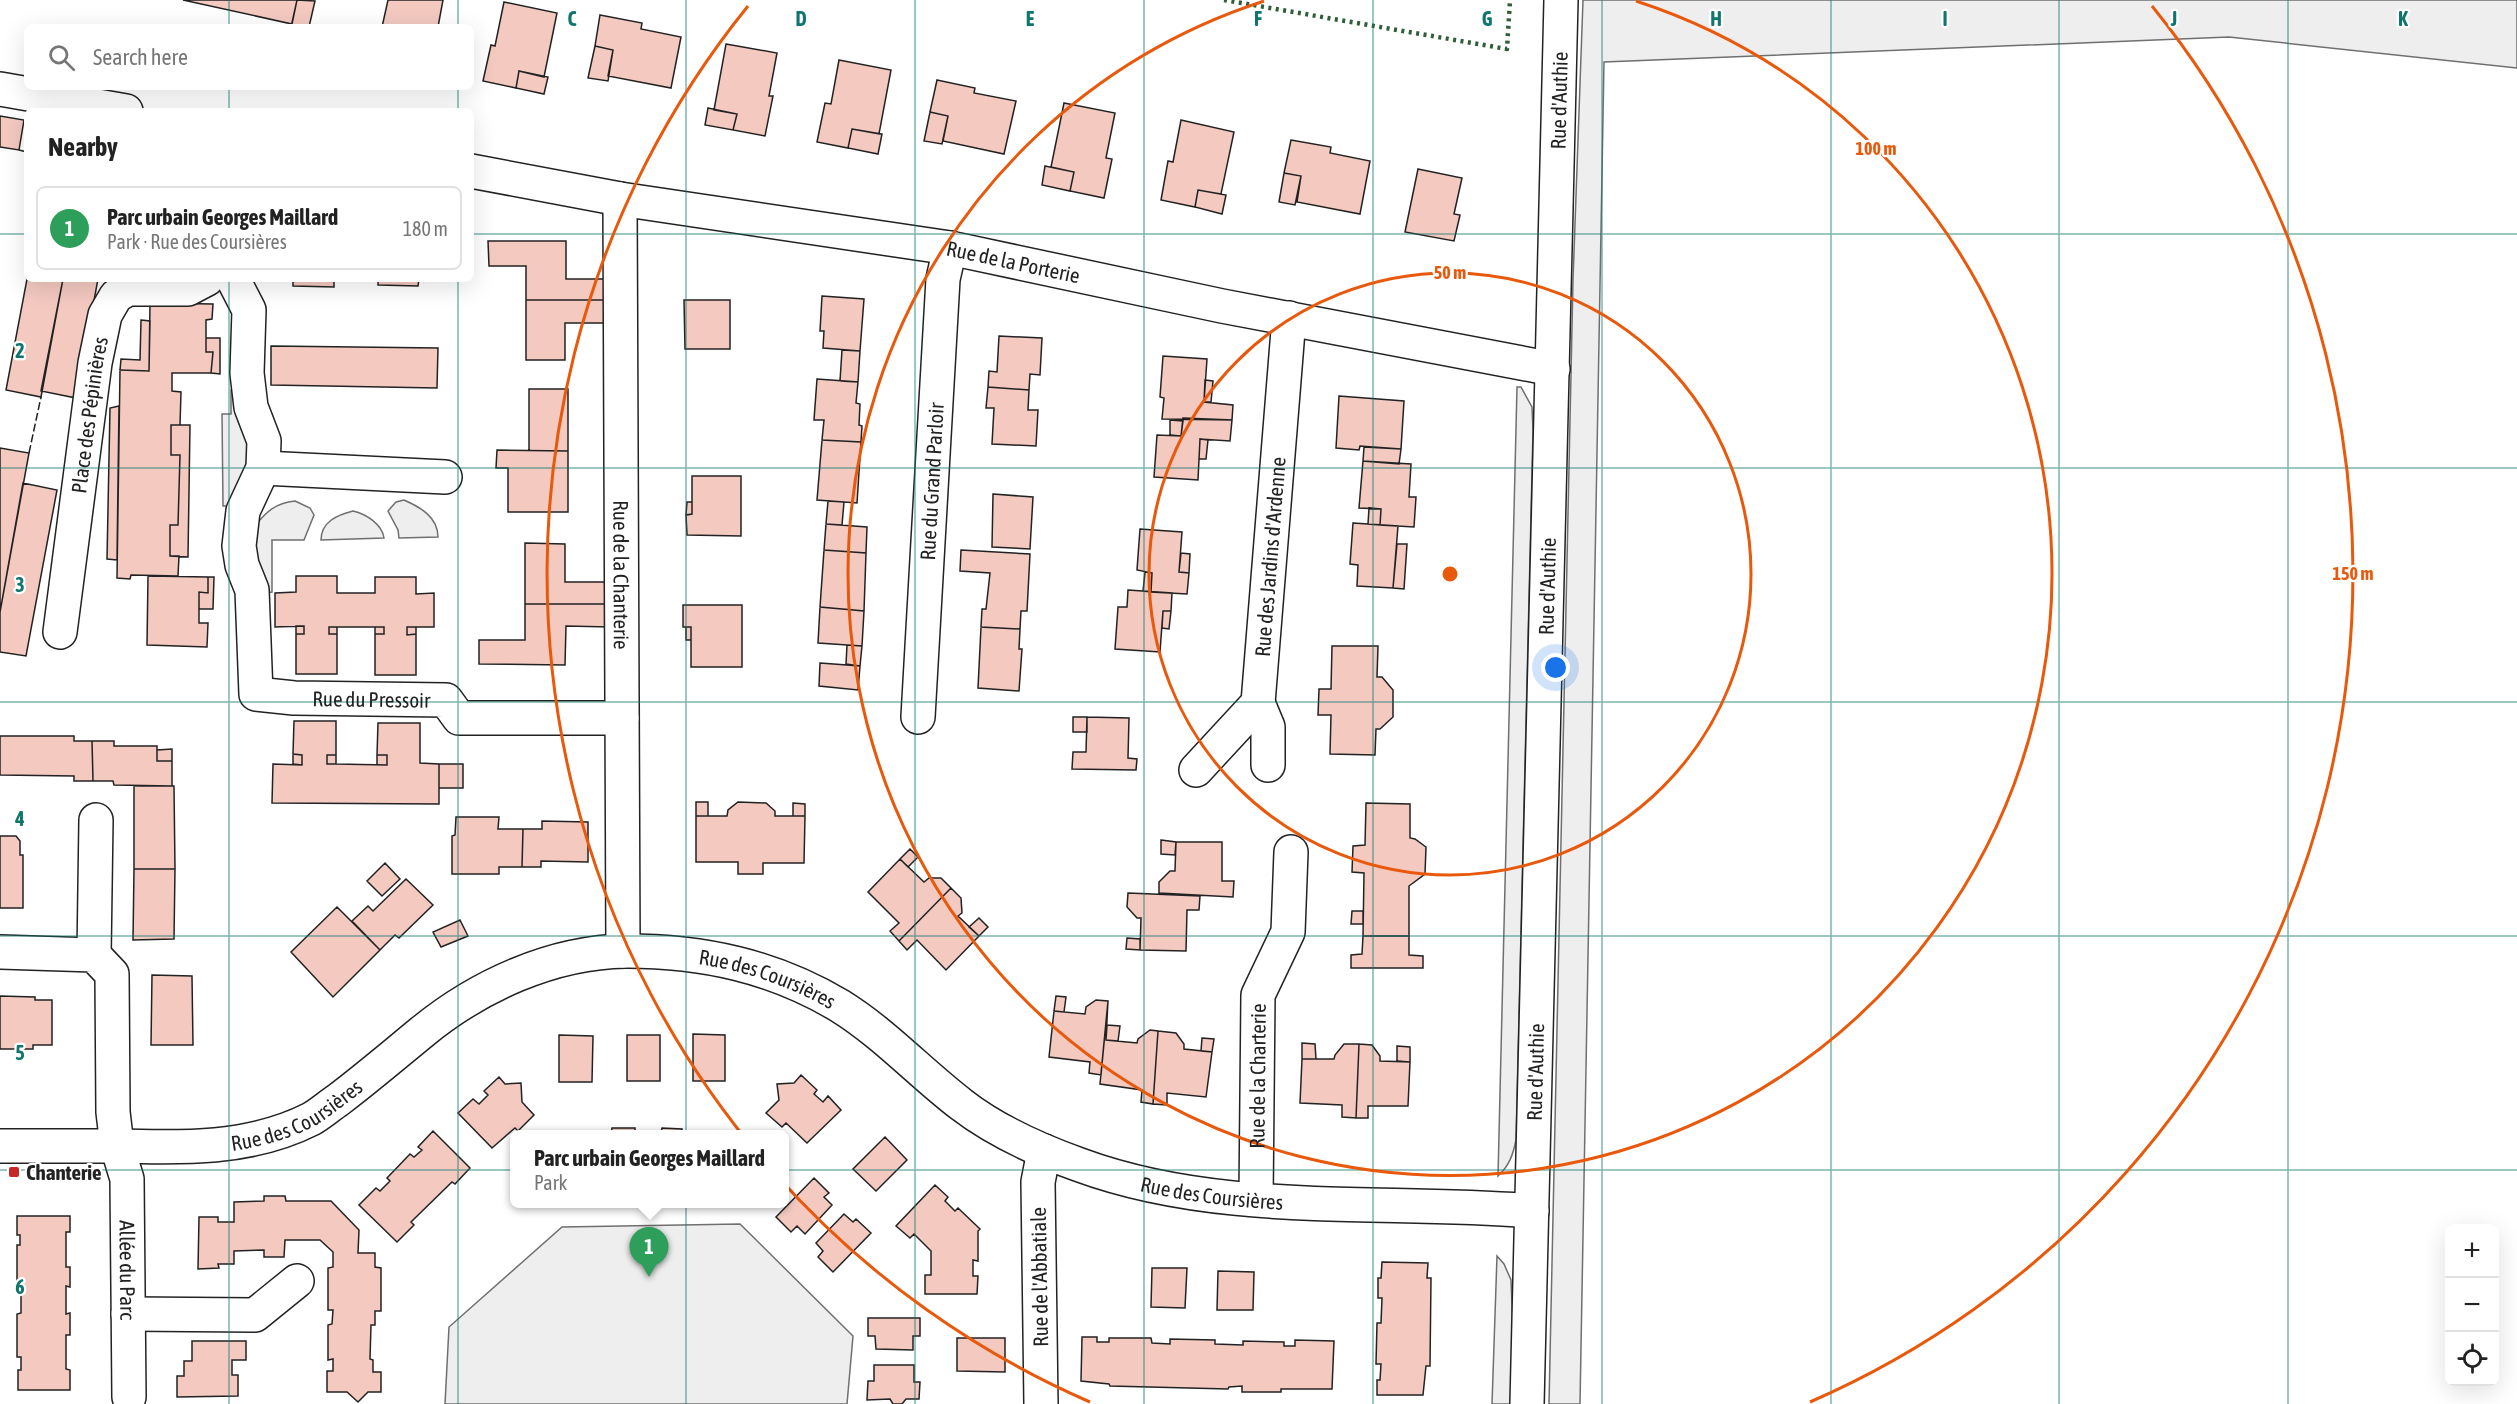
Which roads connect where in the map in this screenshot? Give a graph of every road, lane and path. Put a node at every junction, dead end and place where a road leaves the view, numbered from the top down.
1 (1561, 0) edge
2 (0, 89) edge
3 (109, 108) edge
4 (474, 172) edge
5 (620, 200) junction
6 (950, 248) junction
7 (201, 282) edge
8 (235, 282) edge
9 (1289, 318) junction
10 (1553, 369) junction
11 (263, 468) junction
12 (445, 477) dead end
13 (60, 632) dead end
14 (1258, 703) junction
15 (918, 717) dead end
16 (622, 718) junction
17 (1268, 765) dead end
18 (1196, 770) dead end
19 (96, 820) dead end
20 (1291, 852) dead end
21 (623, 951) junction
22 (0, 952) edge
23 (94, 955) junction
24 (0, 1146) edge
25 (117, 1146) junction
26 (1044, 1151) junction
27 (1256, 1199) junction
28 (1532, 1211) junction
29 (297, 1281) dead end
30 (128, 1314) junction
31 (129, 1397) dead end
32 (1041, 1404) edge
33 (1527, 1404) edge

1 - 10 street, Rue d'Authie
2 - 3 street
4 - 5 street, Rue de la Porterie
5 - 6 street, Rue de la Porterie
5 - 16 street, Rue de la Chanterie
6 - 9 street, Rue de la Porterie
6 - 15 street, Rue du Grand Parloir
7 - 13 street, Place des Pépinières
8 - 11 street
9 - 10 street, Rue de la Porterie
9 - 14 street, Rue des Jardins d'Ardenne
10 - 28 street, Rue d'Authie
11 - 12 street
11 - 16 street, Rue du Pressoir
14 - 17 street
14 - 18 street
16 - 21 street, Rue de la Chanterie
19 - 23 street
20 - 27 street, Rue de la Charterie
21 - 25 street, Rue des Coursières
21 - 26 street, Rue des Coursières
22 - 23 street
23 - 25 street, Allée du Parc
24 - 25 street, Rue des Coursières
25 - 30 street, Allée du Parc
26 - 27 street, Rue des Coursières
26 - 32 street, Rue de l'Abbatiale
27 - 28 street, Rue des Coursières
28 - 33 street, Rue d'Authie
29 - 30 street
30 - 31 street, Allée du Parc

